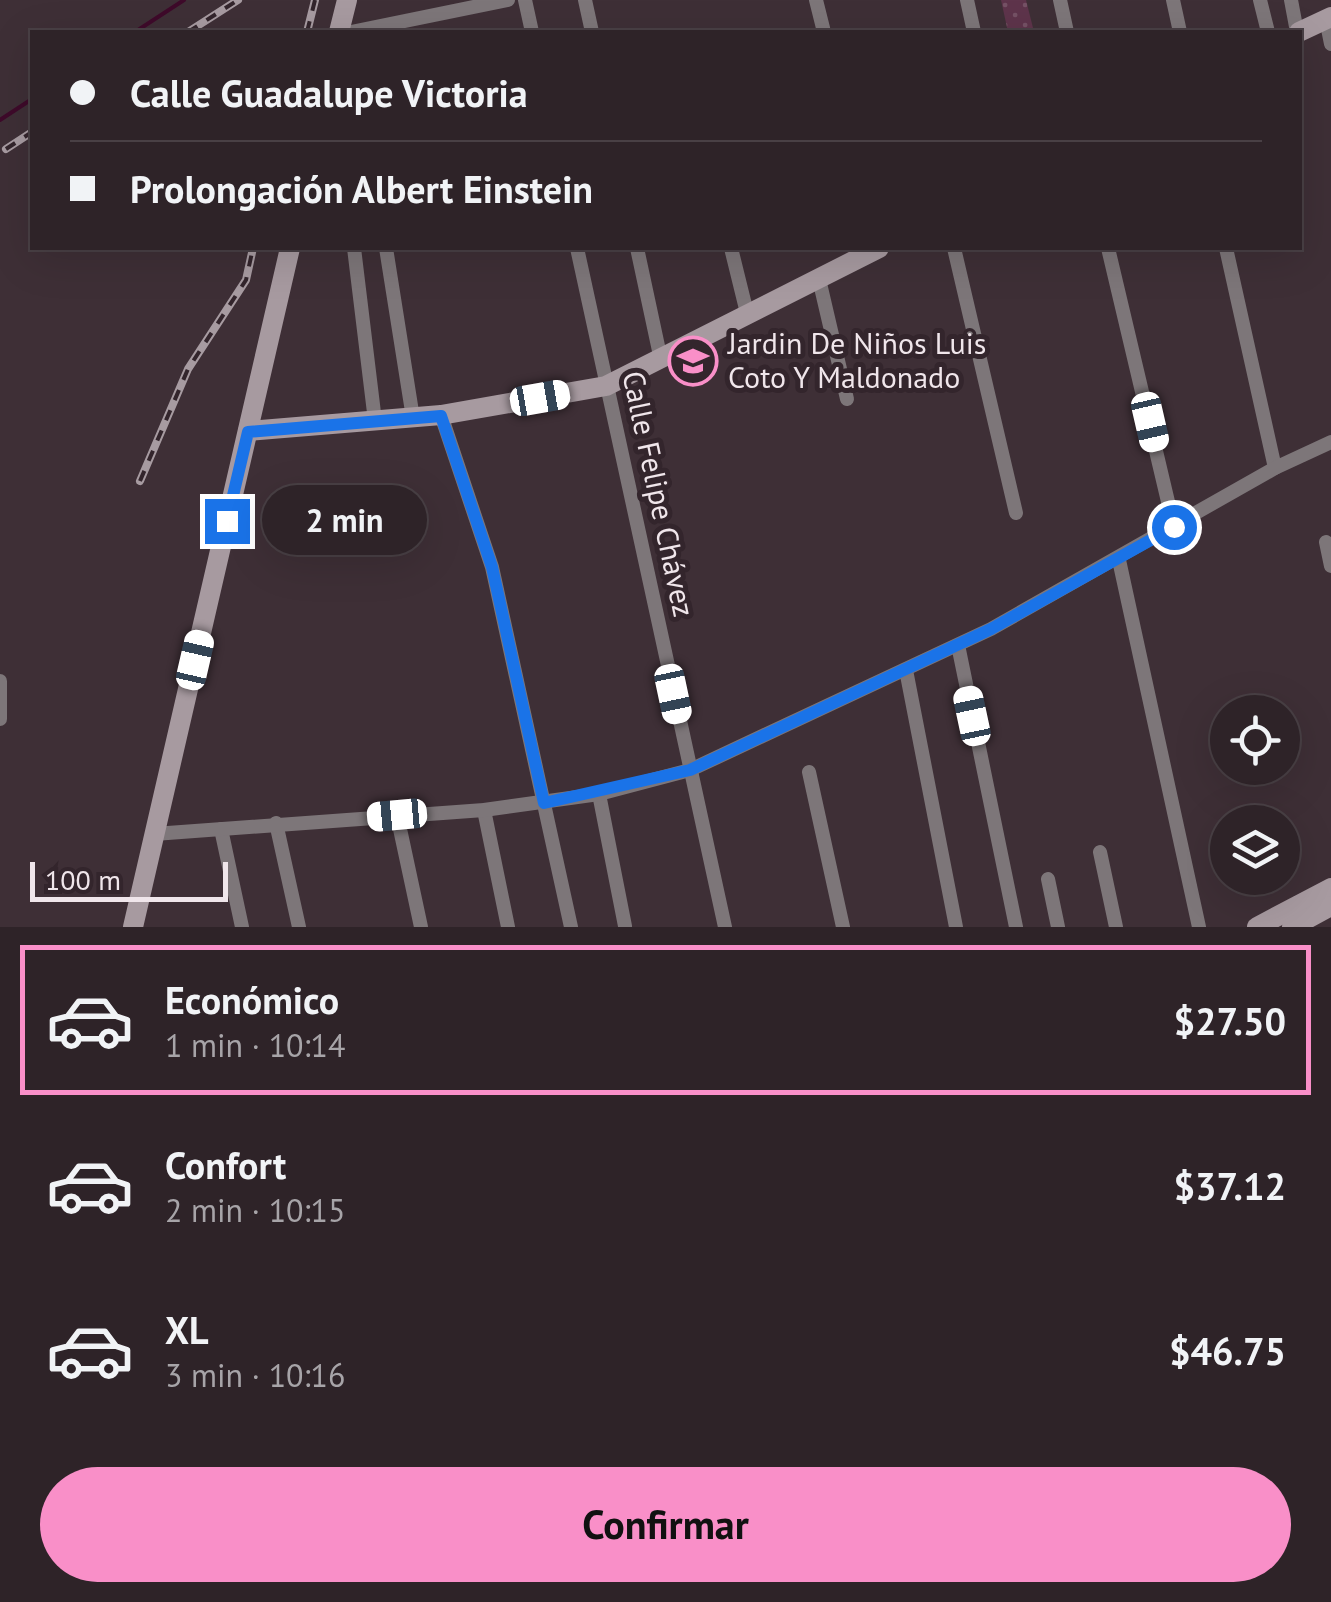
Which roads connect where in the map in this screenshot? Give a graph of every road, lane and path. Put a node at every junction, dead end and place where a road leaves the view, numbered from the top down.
1 (347, 0) edge
2 (525, 0) edge
3 (585, 0) edge
4 (816, 0) edge
5 (967, 0) edge
6 (1060, 0) edge
7 (1174, 0) edge
8 (1260, 0) edge
9 (1291, 0) edge
10 (500, 1) edge
11 (1328, 18) edge
12 (344, 30) edge
13 (354, 30) edge
14 (532, 30) edge
15 (592, 30) edge
16 (824, 30) edge
17 (974, 30) edge
18 (1067, 30) edge
19 (1180, 30) edge
20 (1268, 30) edge
21 (1298, 30) edge
22 (1302, 30) edge
23 (1331, 44) edge
24 (290, 250) edge
25 (354, 250) edge
26 (386, 250) edge
27 (577, 250) edge
28 (637, 250) edge
29 (731, 250) edge
30 (873, 250) edge
31 (954, 250) edge
32 (1108, 250) edge
33 (1226, 250) edge
34 (820, 279) junction
35 (747, 313) junction
36 (661, 360) junction
37 (606, 386) junction
38 (847, 399) dead end
39 (441, 416) junction
40 (413, 418) junction
41 (375, 421) junction
42 (248, 432) junction
43 (1331, 442) edge
44 (1275, 468) junction
45 (1016, 513) dead end
46 (1174, 527) junction
47 (1326, 542) dead end
48 (1120, 560) junction
49 (1331, 566) edge
50 (958, 645) junction
51 (906, 670) junction
52 (0, 682) edge
53 (0, 719) edge
54 (690, 770) junction
55 (810, 772) dead end
56 (599, 794) junction
57 (544, 803) junction
58 (484, 810) junction
59 (397, 815) junction
60 (276, 823) junction
61 (221, 828) junction
62 (154, 834) junction
63 (1100, 852) dead end
64 (1048, 878) dead end
65 (1331, 888) edge
66 (1331, 906) edge
67 (625, 926) edge
68 (133, 927) edge
69 (242, 927) edge
70 (298, 927) edge
71 (421, 927) edge
72 (508, 927) edge
73 (571, 927) edge
74 (725, 927) edge
75 (843, 927) edge
76 (956, 927) edge
77 (1016, 927) edge
78 (1058, 927) edge
79 (1116, 927) edge
80 (1199, 927) edge
81 (1257, 927) edge
82 (1292, 927) edge

1 - 12 main road
2 - 14 street
3 - 15 street
4 - 16 street
5 - 17 street
6 - 18 street
7 - 19 street
8 - 20 street
9 - 21 street
10 - 13 street
11 - 22 main road
11 - 23 street
24 - 42 main road
25 - 41 street
26 - 40 street
27 - 37 street, Calle Felipe Chávez
28 - 36 street
29 - 35 street
30 - 34 main road
31 - 45 street
32 - 46 street
33 - 44 street
34 - 35 main road
34 - 38 street
35 - 36 main road
36 - 37 main road
37 - 39 main road
37 - 54 street, Calle Felipe Chávez
39 - 40 main road
39 - 57 street
40 - 41 main road
41 - 42 main road
42 - 62 main road
43 - 44 street
44 - 46 street
46 - 48 street
47 - 49 street
48 - 50 street
48 - 80 street
50 - 51 street
50 - 77 street
51 - 54 street
51 - 76 street
52 - 53 street
54 - 56 street
54 - 74 street, Calle Felipe Chávez
55 - 75 street
56 - 57 street
56 - 67 street
57 - 58 street
57 - 73 street
58 - 59 street
58 - 72 street
59 - 60 street
59 - 71 street
60 - 61 street
60 - 70 street
61 - 62 street
61 - 69 street
62 - 68 main road
63 - 79 street
64 - 78 street
65 - 81 main road
66 - 82 main road

